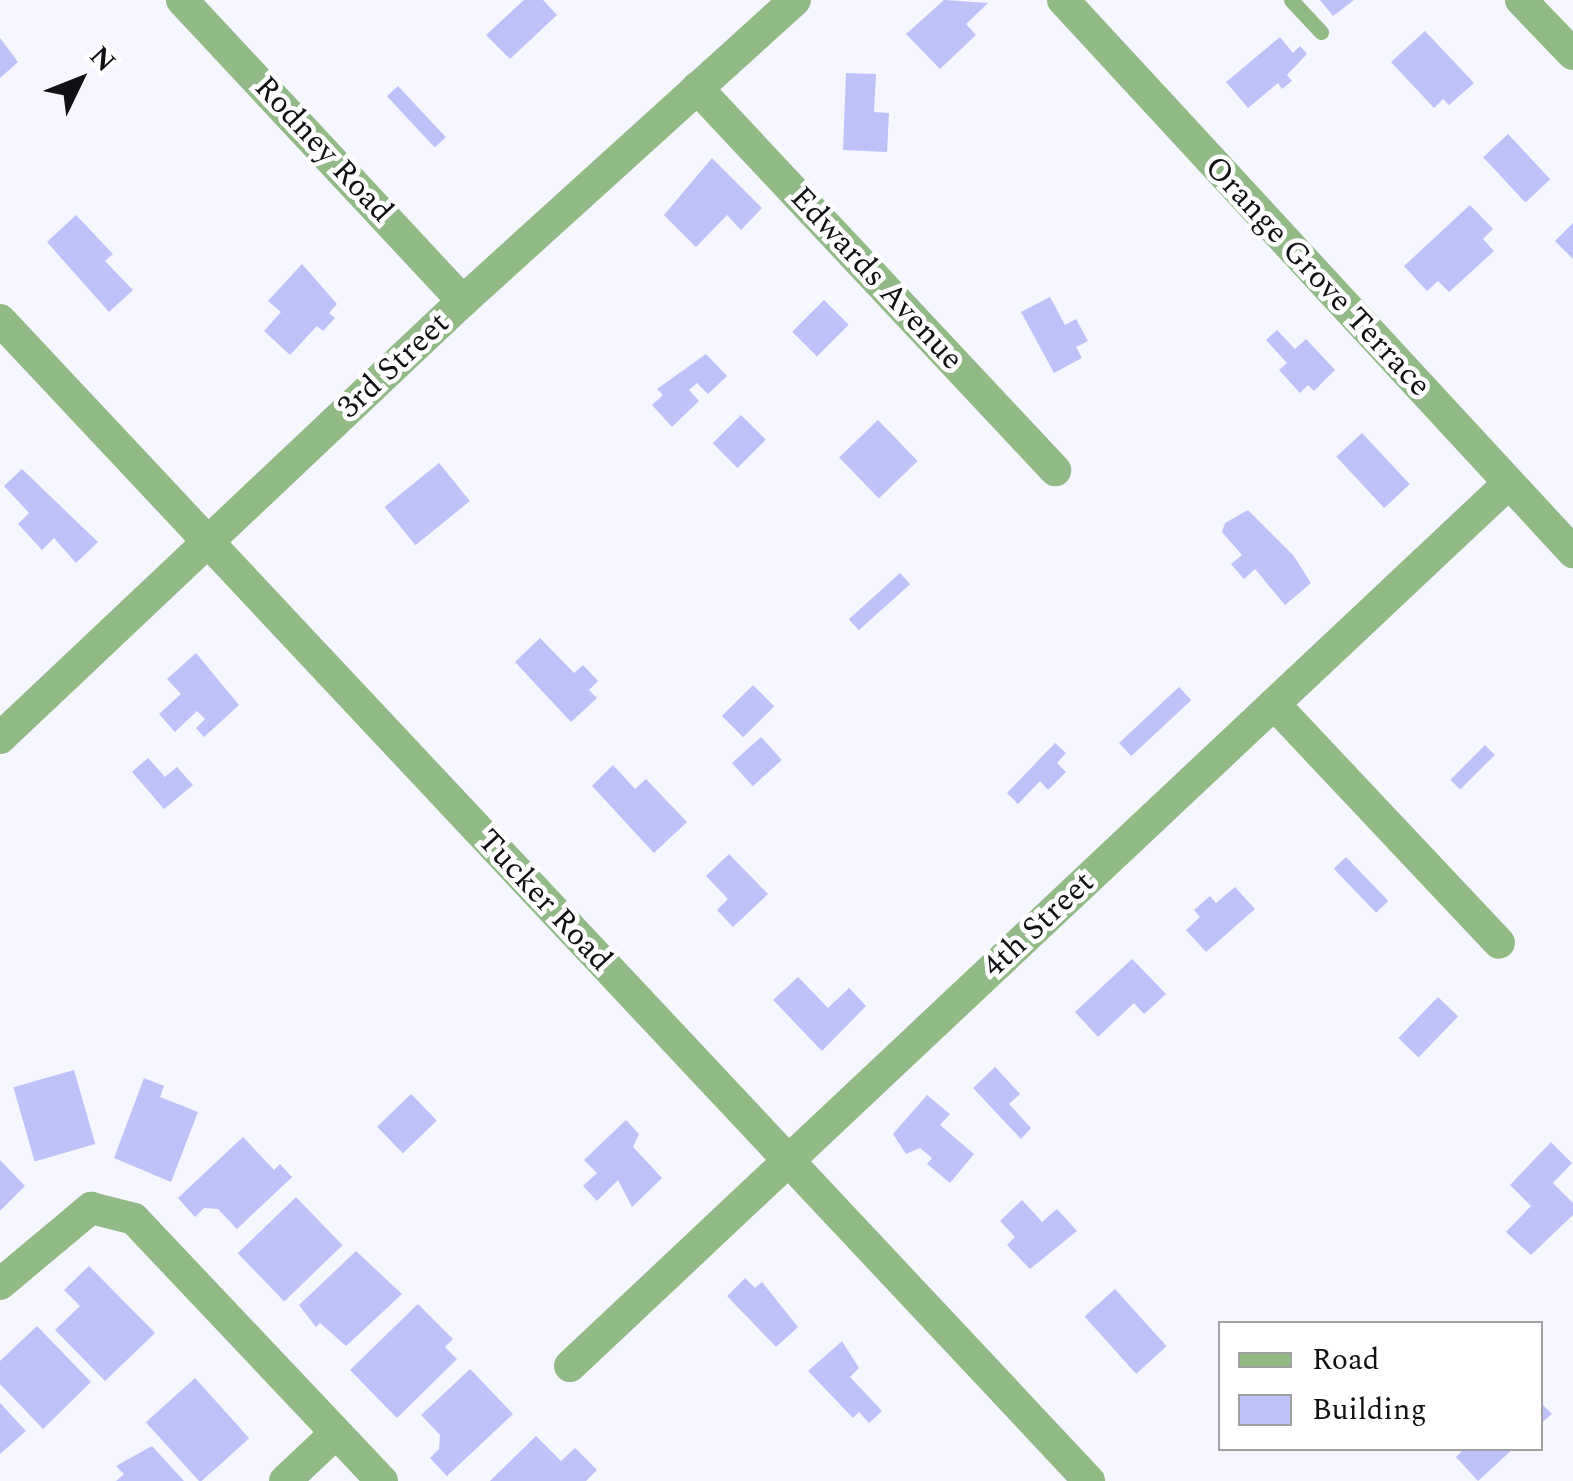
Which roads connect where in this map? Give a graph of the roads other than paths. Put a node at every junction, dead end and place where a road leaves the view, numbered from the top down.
1 (182, 0) edge
2 (794, 0) edge
3 (1063, 0) edge
4 (1291, 0) edge
5 (1521, 0) edge
6 (1322, 32) dead end
7 (1573, 54) edge
8 (697, 88) junction
9 (464, 300) junction
10 (0, 320) edge
11 (1055, 470) dead end
12 (1508, 484) junction
13 (207, 542) junction
14 (1573, 552) edge
15 (1274, 704) junction
16 (0, 738) edge
17 (1499, 943) dead end
18 (788, 1161) junction
19 (0, 1284) edge
20 (570, 1366) dead end
21 (336, 1433) junction
22 (285, 1481) edge
23 (382, 1481) edge
24 (1089, 1481) edge

1 - 9 street, Rodney Road
2 - 8 street, 3rd Street
3 - 12 street, Orange Grove Terrace
4 - 6 lane
5 - 7 street
8 - 9 street, 3rd Street
8 - 11 street, Edwards Avenue
9 - 13 street, 3rd Street
10 - 13 street, Tucker Road
12 - 14 street, Orange Grove Terrace
12 - 15 street, 4th Street
13 - 16 street, 3rd Street
13 - 18 street, Tucker Road
15 - 17 street
15 - 18 street, 4th Street
18 - 20 street, 4th Street
18 - 24 street, Tucker Road
19 - 21 street
21 - 22 street
21 - 23 street

